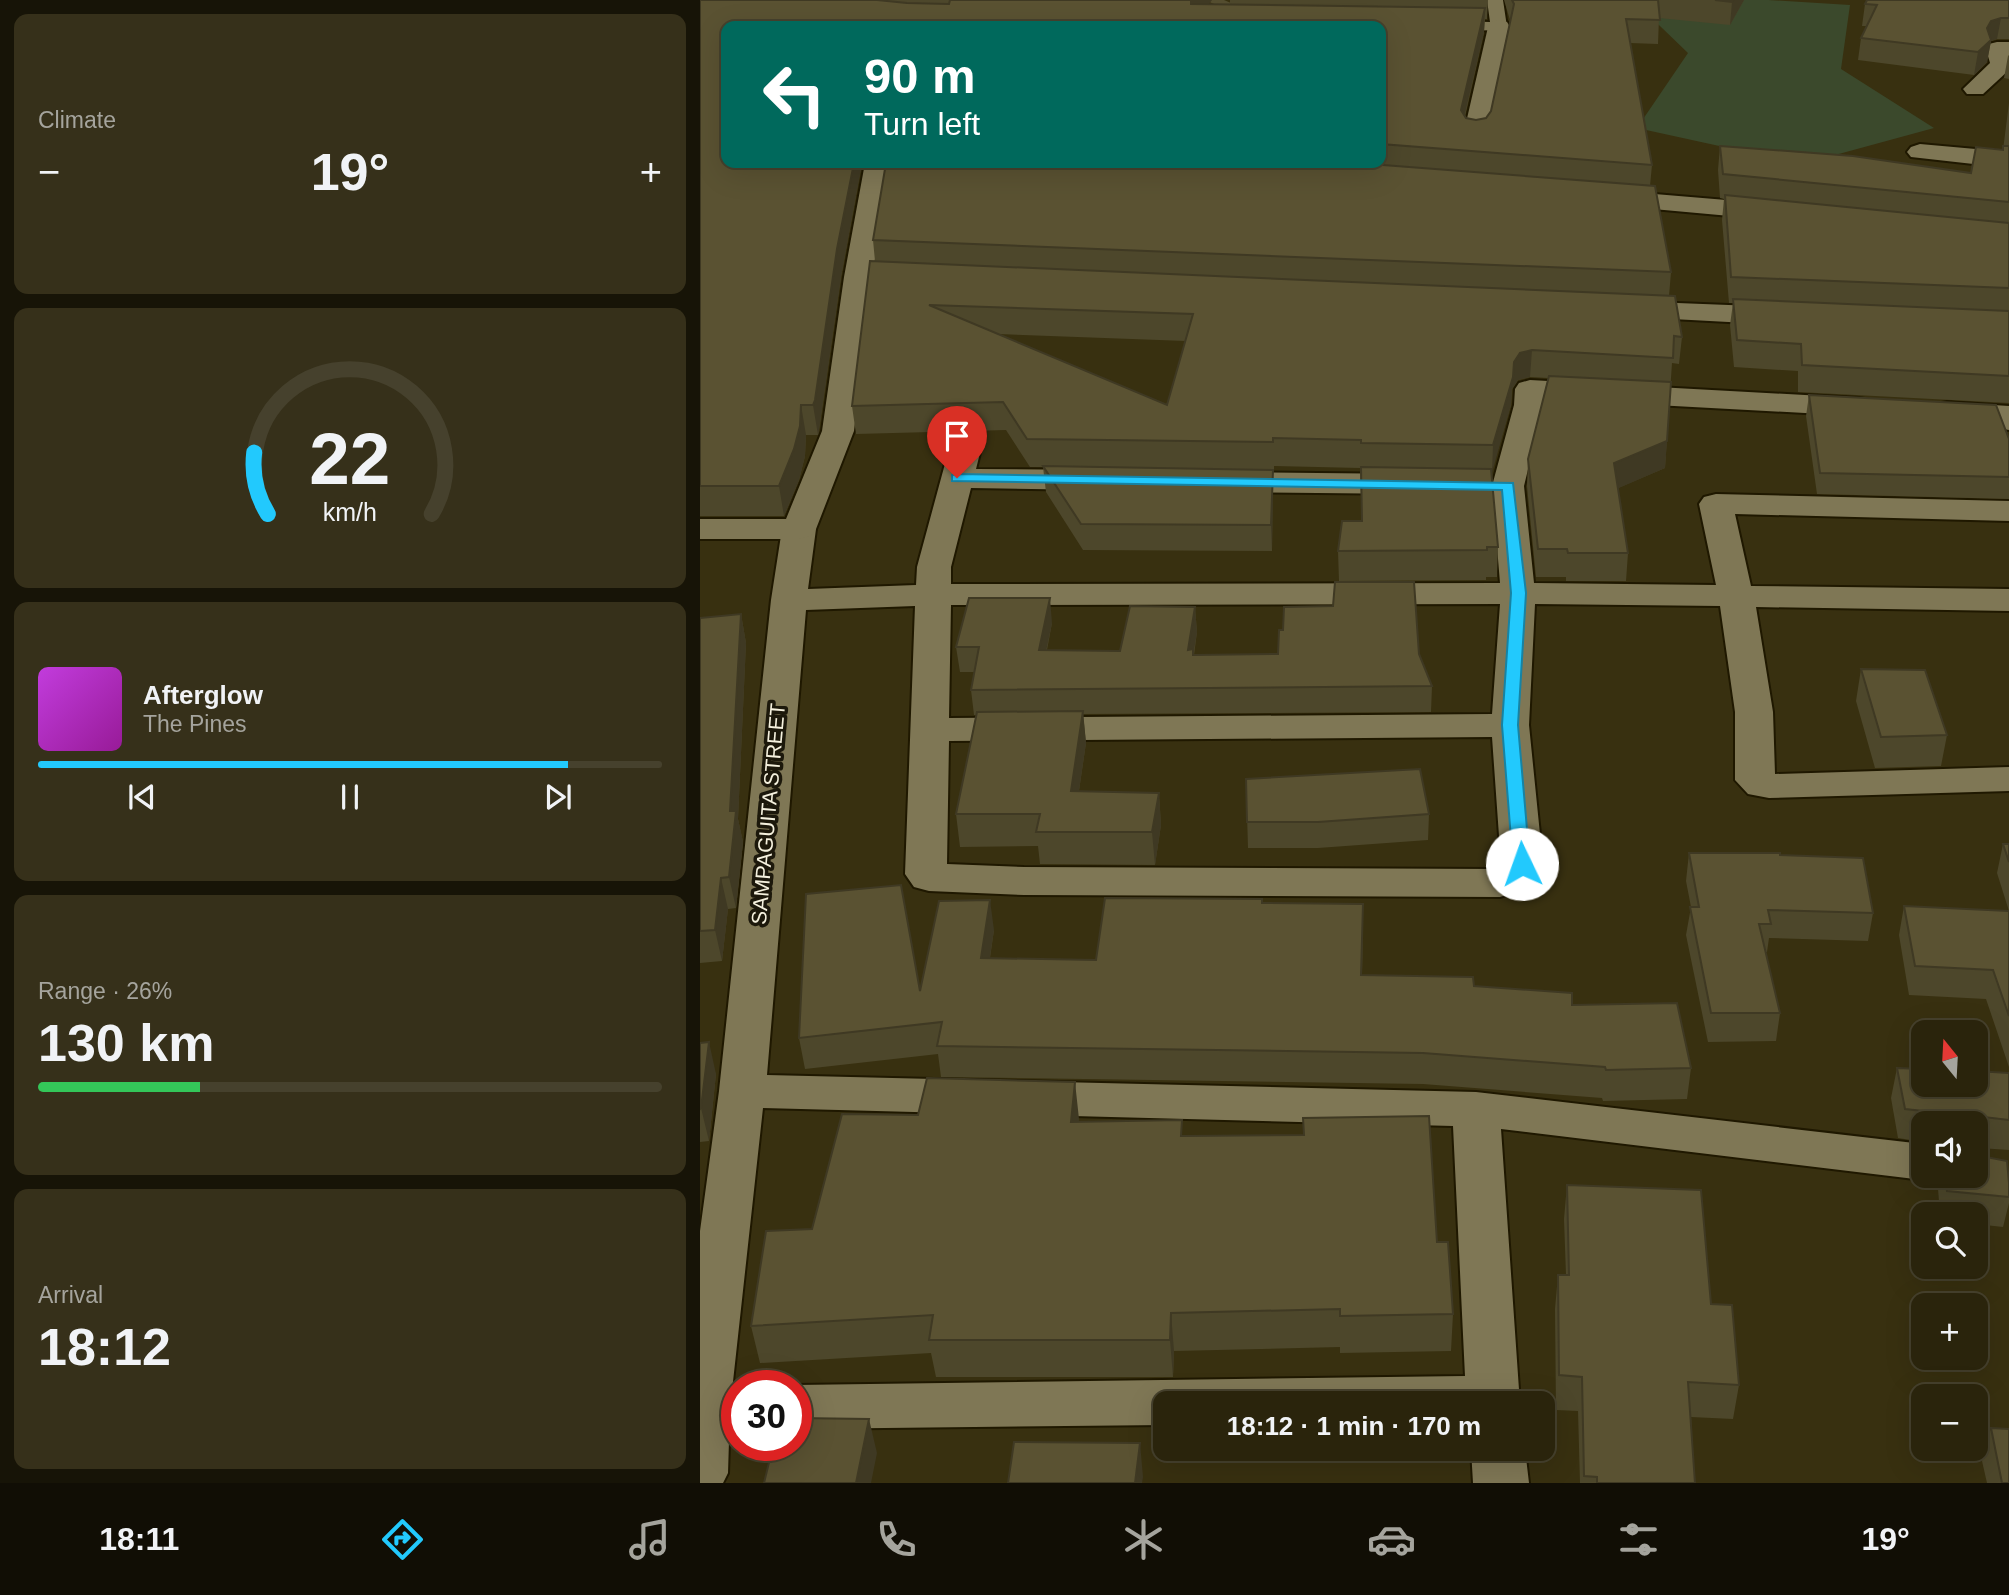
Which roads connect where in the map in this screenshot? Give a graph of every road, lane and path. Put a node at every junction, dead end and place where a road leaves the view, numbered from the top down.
1 (1495, 0) edge
2 (1424, 25) edge
3 (1499, 27) junction
4 (2009, 49) edge
5 (1988, 95) dead end
6 (1475, 136) edge
7 (1920, 152) dead end
8 (2009, 160) edge
9 (878, 168) edge
10 (1577, 195) edge
11 (1801, 215) edge
12 (1594, 308) edge
13 (1815, 318) edge
14 (2009, 421) edge
15 (1122, 480) edge
16 (1191, 481) edge
17 (1439, 485) edge
18 (2009, 511) edge
19 (700, 529) edge
20 (799, 529) junction
21 (1518, 593) junction
22 (933, 596) junction
23 (1735, 597) junction
24 (789, 600) junction
25 (2009, 600) edge
26 (1510, 725) junction
27 (931, 730) junction
28 (2009, 779) edge
29 (742, 1091) junction
30 (1476, 1109) junction
31 (1911, 1161) edge
32 (1493, 1391) edge
33 (812, 1407) edge
34 (720, 1408) edge
35 (1153, 1412) edge
36 (1499, 1461) edge
37 (700, 1473) edge
38 (1501, 1483) edge

1 - 3 lane
2 - 3 lane
3 - 6 street
4 - 5 street
7 - 8 street
9 - 20 street, SAMPAGUITA STREET
10 - 11 street
12 - 13 street
14 - 21 street
15 - 22 street
16 - 17 street
18 - 23 street
19 - 20 street
20 - 24 street, SAMPAGUITA STREET
21 - 22 street
21 - 23 street
21 - 26 street
22 - 24 street
22 - 27 street
23 - 25 street
23 - 28 street
24 - 29 street, SAMPAGUITA STREET
26 - 27 street
26 - 27 street
29 - 30 street
29 - 34 street, SAMPAGUITA STREET
30 - 31 street
30 - 32 street
33 - 35 street
34 - 37 street, SAMPAGUITA STREET
36 - 38 street

